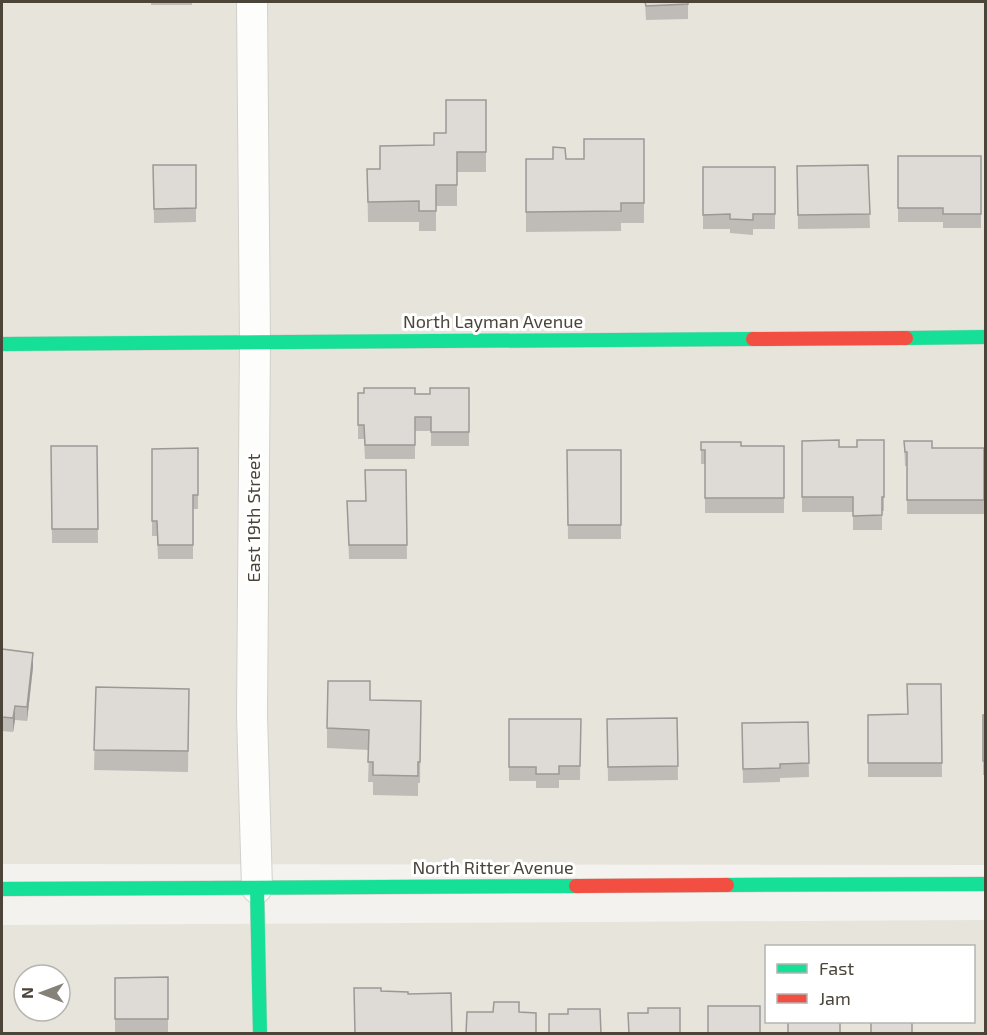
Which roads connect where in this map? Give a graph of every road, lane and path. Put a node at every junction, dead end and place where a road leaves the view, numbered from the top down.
1 (252, 2) edge
2 (986, 337) edge
3 (255, 342) junction
4 (2, 344) edge
5 (986, 884) edge
6 (257, 888) junction
7 (2, 889) edge
8 (260, 1034) edge

1 - 3 street, East 19th Street
2 - 3 street, North Layman Avenue
3 - 4 street, North Layman Avenue
3 - 6 street, East 19th Street
5 - 6 street, North Ritter Avenue
6 - 7 street, North Ritter Avenue
6 - 8 street, East 19th Street

